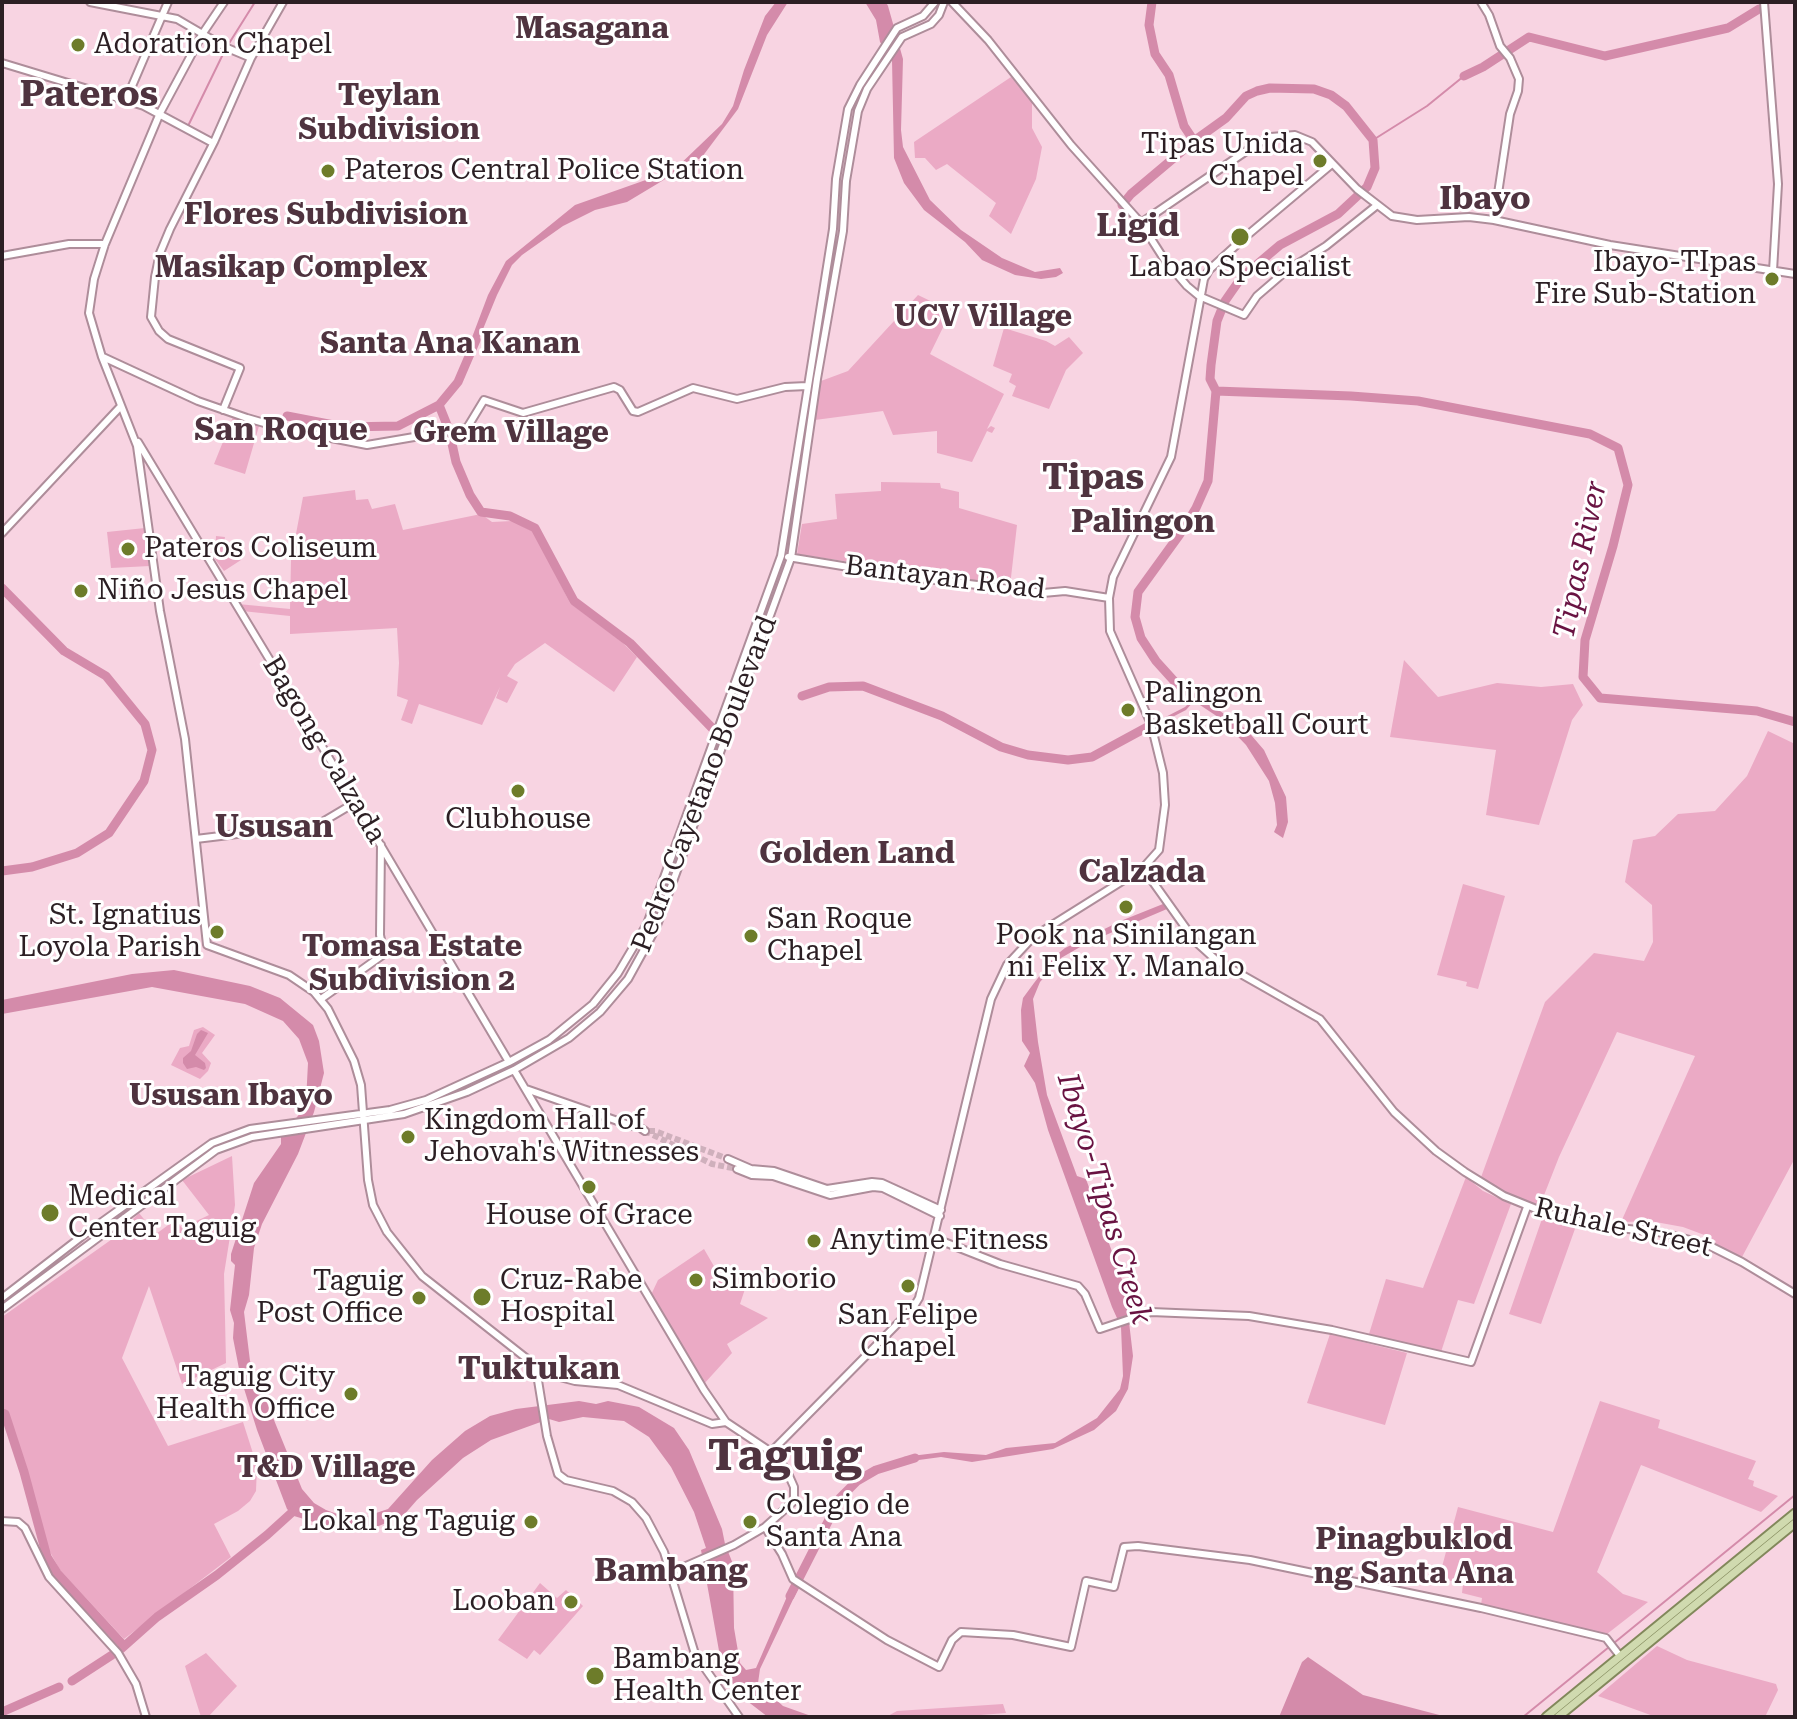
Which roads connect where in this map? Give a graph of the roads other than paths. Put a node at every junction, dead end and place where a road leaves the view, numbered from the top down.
1 (90, 2) edge
2 (168, 2) edge
3 (224, 2) edge
4 (283, 2) edge
5 (935, 2) edge
6 (944, 2) edge
7 (952, 2) edge
8 (1481, 2) edge
9 (1764, 2) edge
10 (163, 15) junction
11 (203, 33) junction
12 (251, 58) junction
13 (2, 63) edge
14 (126, 100) junction
15 (160, 113) junction
16 (213, 143) junction
17 (1332, 164) junction
18 (1376, 206) junction
19 (1494, 220) junction
20 (1141, 223) junction
21 (105, 244) junction
22 (2, 256) edge
23 (1773, 271) junction
24 (1795, 274) edge
25 (1199, 296) junction
26 (102, 357) junction
27 (817, 379) junction
28 (806, 386) junction
29 (121, 406) junction
30 (223, 410) junction
31 (136, 439) junction
32 (2, 533) edge
33 (781, 556) junction
34 (791, 558) junction
35 (1109, 598) junction
36 (356, 802) junction
37 (196, 839) junction
38 (381, 845) junction
39 (1143, 868) junction
40 (321, 999) junction
41 (509, 1062) junction
42 (501, 1066) junction
43 (514, 1070) junction
44 (504, 1074) junction
45 (525, 1089) junction
46 (364, 1117) junction
47 (319, 1124) junction
48 (632, 1126) dead end
49 (728, 1159) tunnel mouth
50 (192, 1161) junction
51 (737, 1169) tunnel mouth
52 (1527, 1207) junction
53 (940, 1213) junction
54 (934, 1238) junction
55 (67, 1248) junction
56 (73, 1256) junction
57 (1795, 1294) edge
58 (2, 1298) edge
59 (2, 1309) edge
60 (536, 1368) junction
61 (726, 1422) junction
62 (771, 1452) junction
63 (1795, 1513) edge
64 (2, 1521) edge
65 (1795, 1523) edge
66 (765, 1527) junction
67 (674, 1570) junction
68 (1618, 1652) junction
69 (146, 1717) edge
70 (739, 1717) edge
71 (1546, 1717) edge
72 (1558, 1717) edge

1 - 10 main road
2 - 10 main road
3 - 11 main road
4 - 12 main road
5 - 28 main road, Pedro Cayetano Boulevard
6 - 27 main road, Pedro Cayetano Boulevard
7 - 20 main road
8 - 19 main road
9 - 23 main road
10 - 11 main road
10 - 14 main road
11 - 12 main road
11 - 15 main road
12 - 16 main road
13 - 14 main road
14 - 15 main road
15 - 16 main road
15 - 21 main road
16 - 30 main road
17 - 18 main road
17 - 20 main road
17 - 25 main road
18 - 19 main road
18 - 25 main road
19 - 23 main road
20 - 25 main road
21 - 22 main road
21 - 26 main road
23 - 24 main road
25 - 35 main road
26 - 29 main road
26 - 30 main road
27 - 28 main road
27 - 34 main road, Pedro Cayetano Boulevard
28 - 30 main road
28 - 33 main road, Pedro Cayetano Boulevard
29 - 31 main road
29 - 32 main road
31 - 36 main road, Bagong Calzada
31 - 37 main road
33 - 34 main road, Bantayan Road
33 - 41 main road, Pedro Cayetano Boulevard
34 - 35 main road, Bantayan Road
34 - 43 main road, Pedro Cayetano Boulevard
35 - 39 main road
36 - 37 main road
36 - 38 main road, Bagong Calzada
37 - 40 main road
38 - 40 main road
38 - 41 main road, Bagong Calzada
39 - 52 main road, Ruhale Street
39 - 53 main road
40 - 46 main road
41 - 42 main road, Pedro Cayetano Boulevard
42 - 44 main road
42 - 46 main road, Pedro Cayetano Boulevard
43 - 44 main road, Pedro Cayetano Boulevard
43 - 45 main road
44 - 46 main road, Pedro Cayetano Boulevard
45 - 48 main road
45 - 61 main road
46 - 47 main road, Pedro Cayetano Boulevard
46 - 60 main road
47 - 50 main road, Pedro Cayetano Boulevard
47 - 50 main road, Pedro Cayetano Boulevard
49 - 53 main road
50 - 55 main road, Pedro Cayetano Boulevard
50 - 56 main road, Pedro Cayetano Boulevard
51 - 53 main road
52 - 54 main road
52 - 57 main road, Ruhale Street
53 - 54 main road
54 - 62 main road
55 - 56 main road
55 - 58 main road, Pedro Cayetano Boulevard
56 - 59 main road, Pedro Cayetano Boulevard
60 - 61 main road
60 - 67 main road
61 - 62 main road
62 - 66 main road
63 - 68 main road
64 - 69 main road
65 - 72 main road
66 - 67 main road
66 - 68 main road
67 - 70 main road
68 - 71 main road

